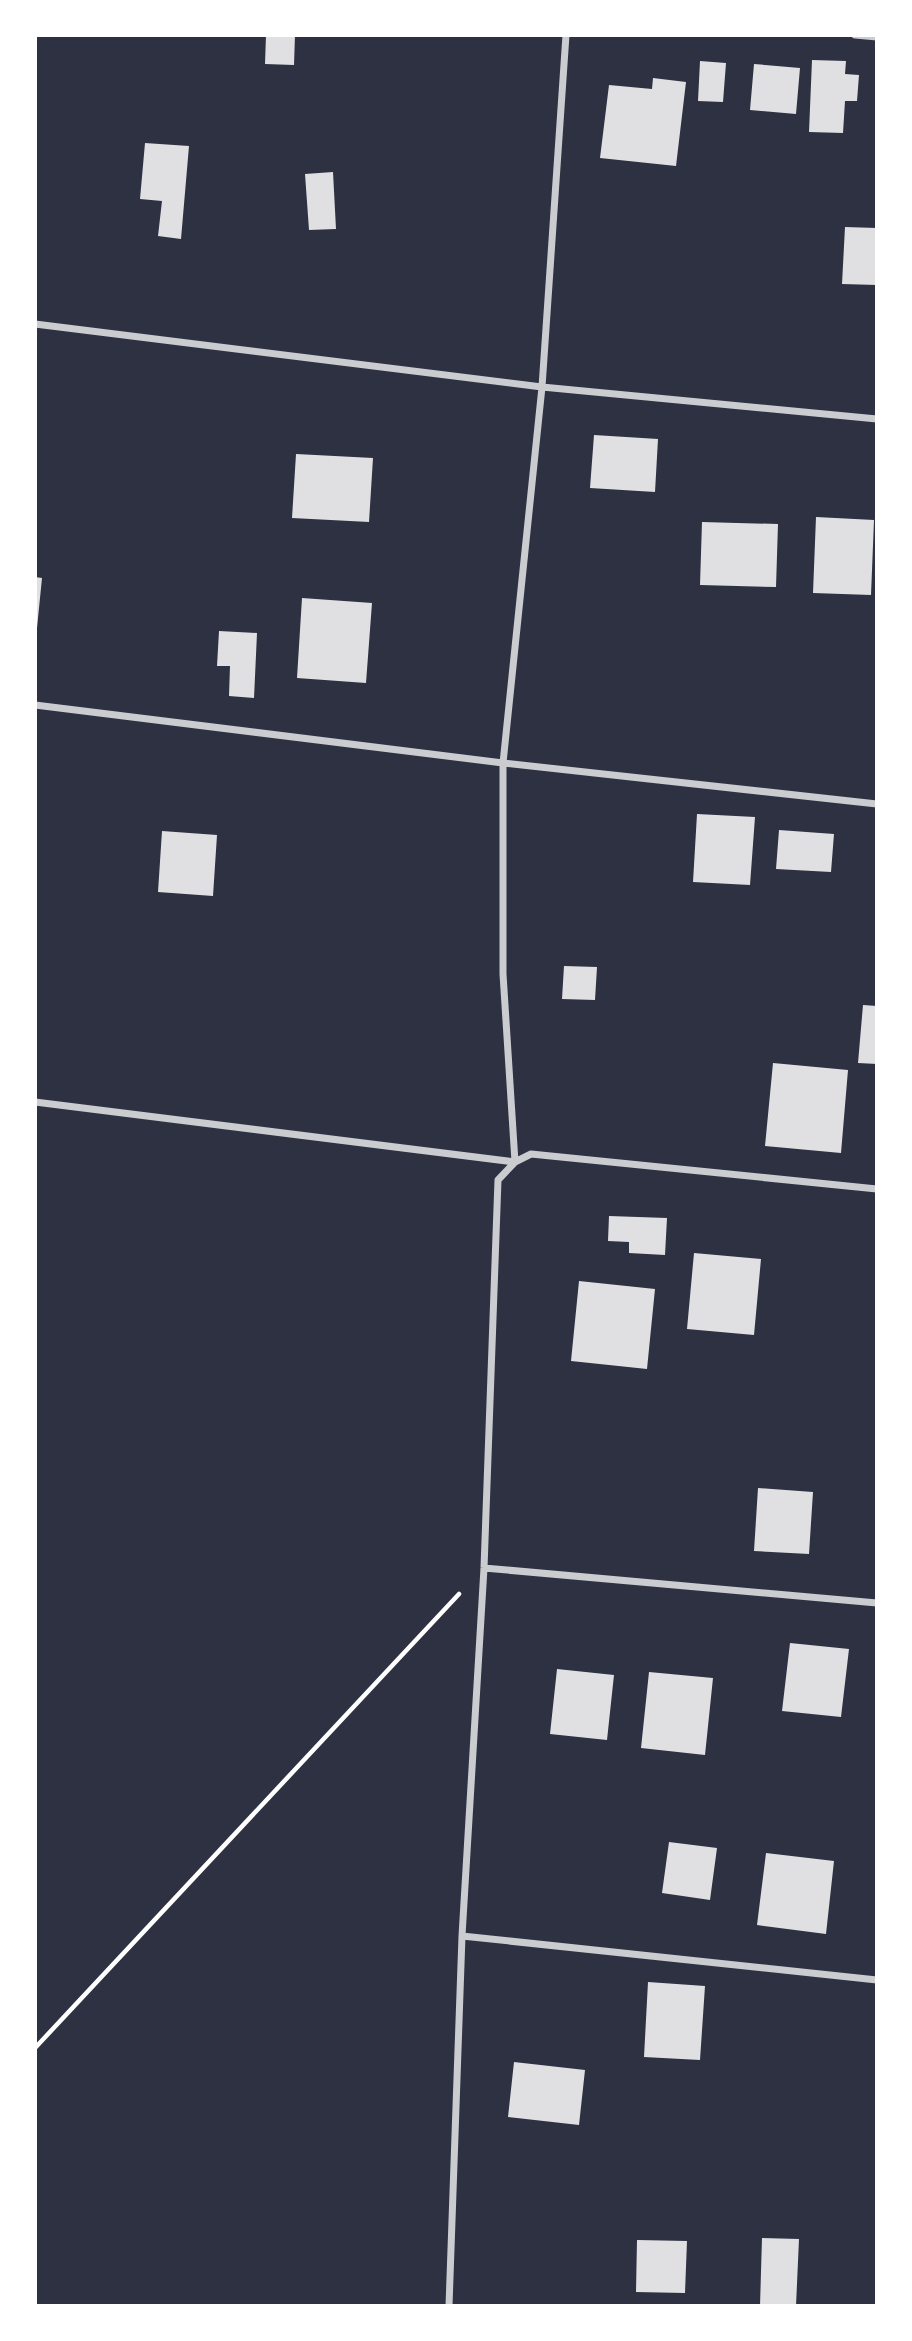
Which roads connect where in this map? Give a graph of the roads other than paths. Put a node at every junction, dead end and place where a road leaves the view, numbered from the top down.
1 (566, 35) edge
2 (855, 35) edge
3 (877, 37) edge
4 (35, 324) edge
5 (542, 387) junction
6 (877, 419) edge
7 (35, 705) edge
8 (503, 764) junction
9 (877, 804) edge
10 (35, 1102) edge
11 (514, 1161) junction
12 (877, 1189) edge
13 (484, 1568) junction
14 (877, 1603) edge
15 (462, 1936) junction
16 (877, 1980) edge
17 (449, 2306) edge

1 - 5 street
2 - 3 street
4 - 5 street
5 - 6 street
5 - 8 street
7 - 8 street
8 - 9 street
8 - 11 street
10 - 11 street
11 - 12 street
11 - 13 street
13 - 14 street
13 - 15 street
15 - 16 street
15 - 17 street

